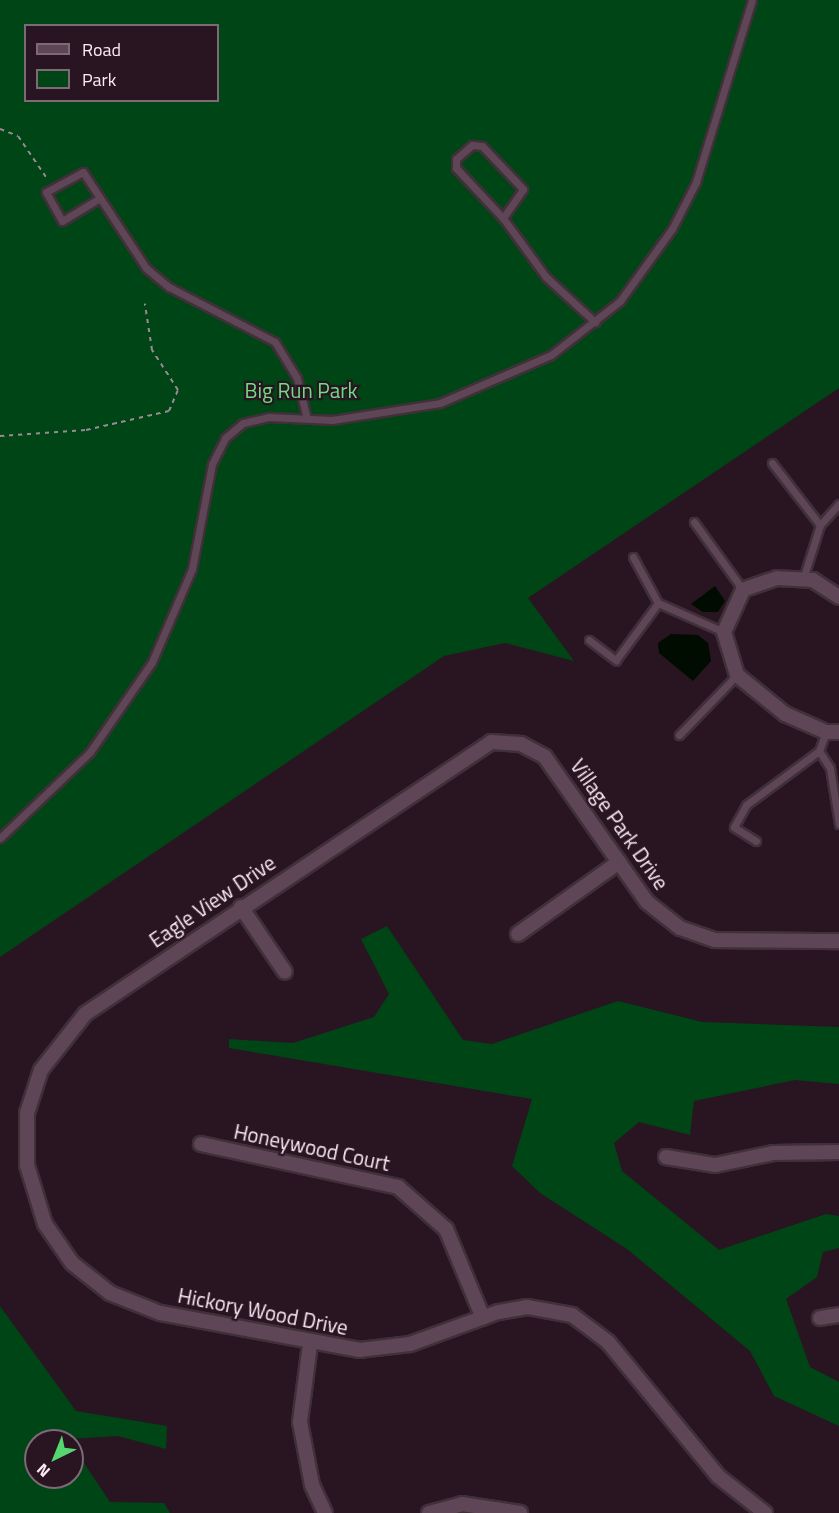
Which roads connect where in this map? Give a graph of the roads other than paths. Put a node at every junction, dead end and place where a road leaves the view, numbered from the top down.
1 (752, 0) edge
2 (100, 198) junction
3 (503, 218) junction
4 (595, 322) junction
5 (307, 419) junction
6 (772, 463) dead end
7 (839, 504) edge
8 (694, 522) dead end
9 (820, 525) junction
10 (633, 557) dead end
11 (803, 579) junction
12 (743, 590) junction
13 (839, 597) edge
14 (658, 603) junction
15 (724, 632) junction
16 (589, 640) dead end
17 (737, 675) junction
18 (832, 732) edge
19 (679, 735) dead end
20 (508, 741) joint
21 (819, 751) junction
22 (839, 824) edge
23 (0, 838) edge
24 (756, 841) dead end
25 (619, 862) junction
26 (241, 907) junction
27 (518, 934) dead end
28 (839, 941) edge
29 (285, 972) dead end
30 (201, 1144) dead end
31 (839, 1152) edge
32 (666, 1157) dead end
33 (27, 1166) joint
34 (839, 1315) edge
35 (483, 1318) junction
36 (819, 1318) dead end
37 (310, 1344) junction
38 (325, 1513) edge
39 (429, 1513) edge
40 (520, 1513) edge
41 (765, 1513) edge

1 - 4 lane
2 - 2 lane
2 - 5 lane
3 - 3 lane
3 - 4 lane
4 - 5 lane
5 - 23 lane
6 - 9 lane
7 - 9 lane
8 - 12 lane
9 - 11 lane
10 - 14 lane
11 - 12 street
11 - 13 street
12 - 15 street
14 - 15 lane
14 - 16 lane
15 - 17 street
17 - 18 street
17 - 19 lane
18 - 21 lane
20 - 25 street, Village Park Drive
20 - 26 street, Eagle View Drive
21 - 22 lane
21 - 24 lane
25 - 27 street
25 - 28 street, Village Park Drive
26 - 29 street
26 - 33 street, Eagle View Drive
30 - 35 street, Honeywood Court
31 - 32 street
33 - 37 street, Hickory Wood Drive
34 - 36 street
35 - 37 street, Hickory Wood Drive
35 - 41 street, Hickory Wood Drive
37 - 38 street
39 - 40 street

